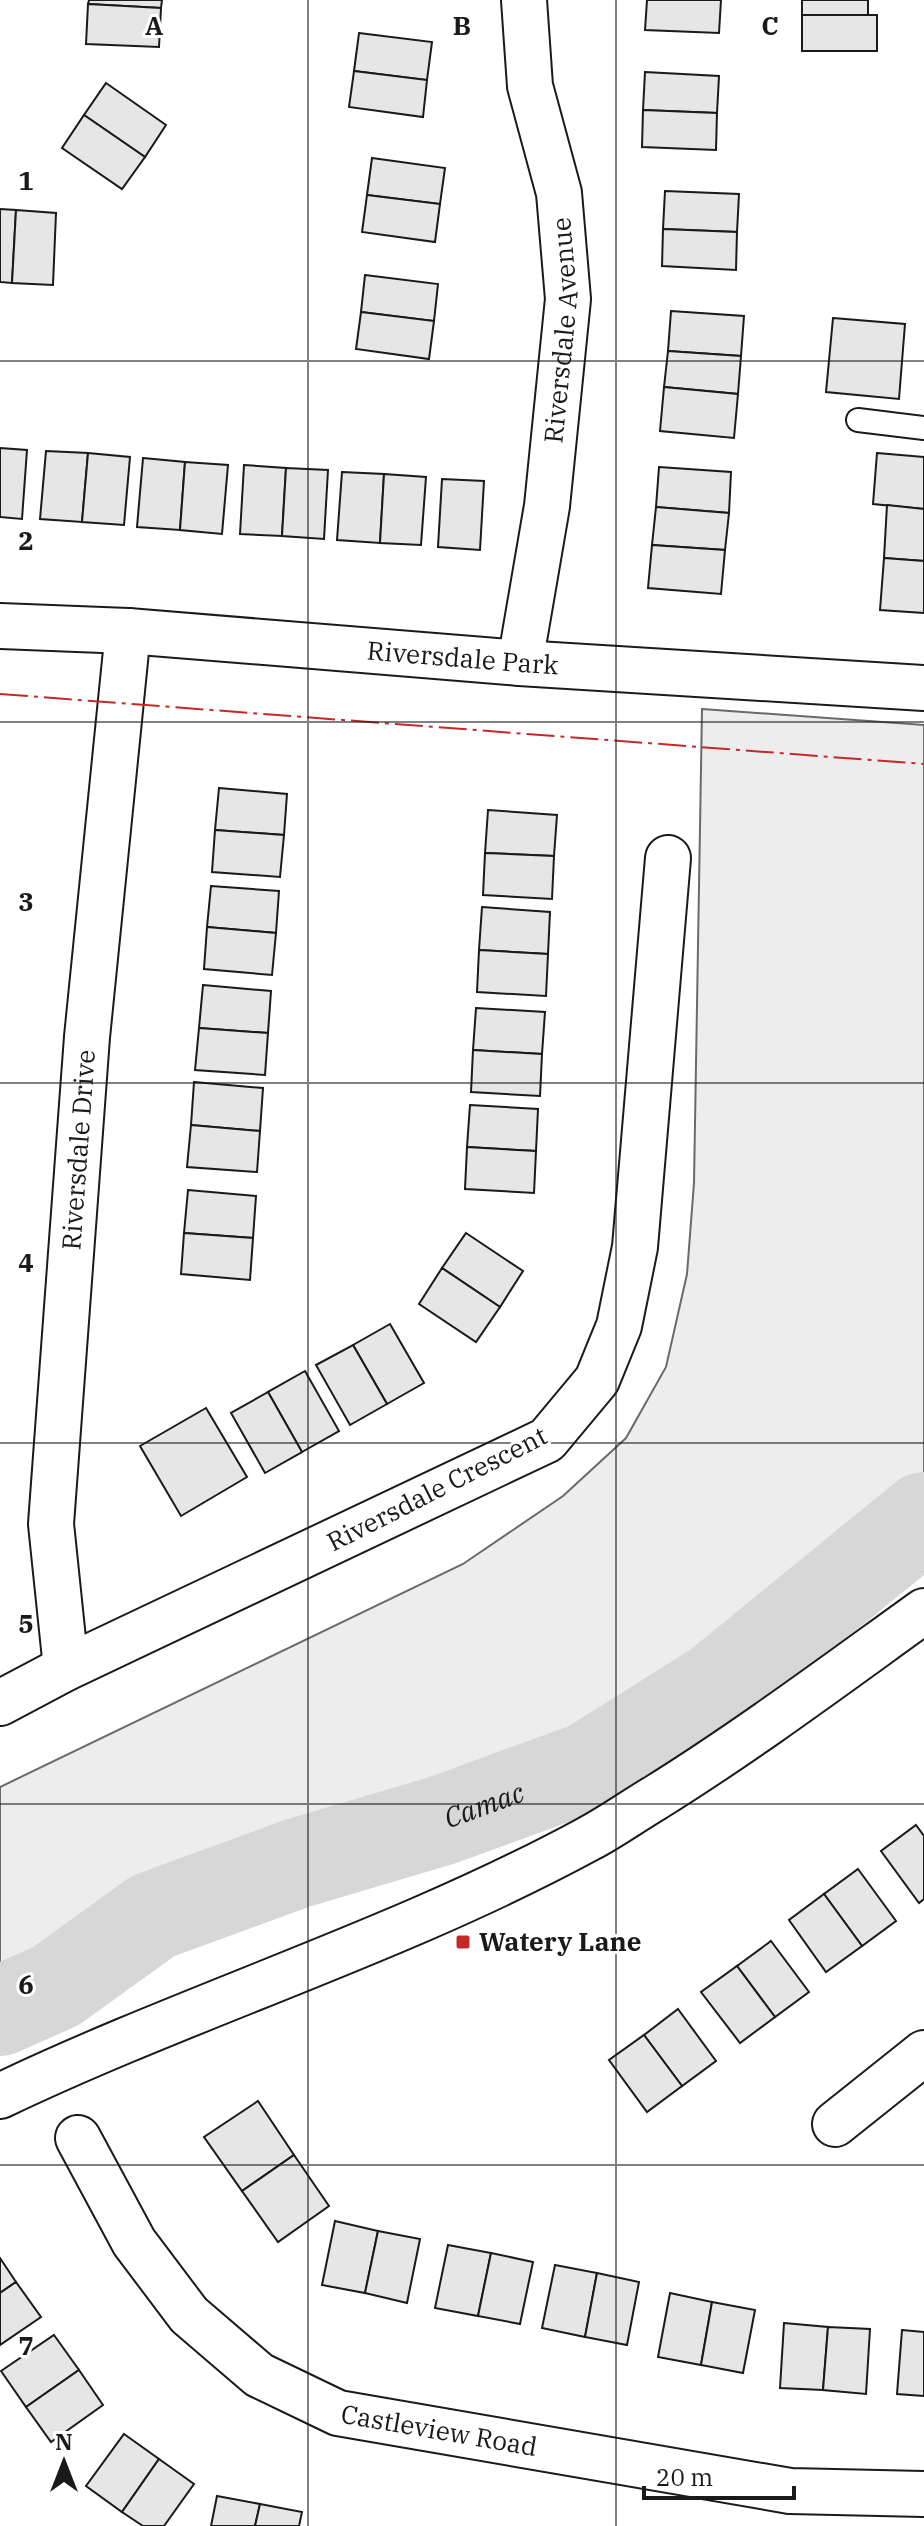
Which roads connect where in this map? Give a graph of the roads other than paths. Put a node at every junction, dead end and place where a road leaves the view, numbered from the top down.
1 (524, 0) edge
2 (858, 420) dead end
3 (924, 428) edge
4 (0, 626) edge
5 (128, 631) junction
6 (520, 663) junction
7 (924, 688) edge
8 (668, 858) dead end
9 (924, 1611) edge
10 (66, 1668) junction
11 (0, 1703) edge
12 (924, 2053) edge
13 (0, 2096) edge
14 (835, 2124) dead end
15 (78, 2138) dead end
16 (924, 2494) edge
17 (786, 2509) edge

1 - 6 street, Riversdale Avenue
2 - 3 lane
4 - 5 street, Riversdale Park
5 - 6 street, Riversdale Park
5 - 10 street, Riversdale Drive
6 - 7 street, Riversdale Park
8 - 10 street, Riversdale Crescent
9 - 13 street
10 - 11 street, Riversdale Crescent
12 - 14 street
15 - 17 street, Castleview Road
16 - 17 street, Castleview Road

